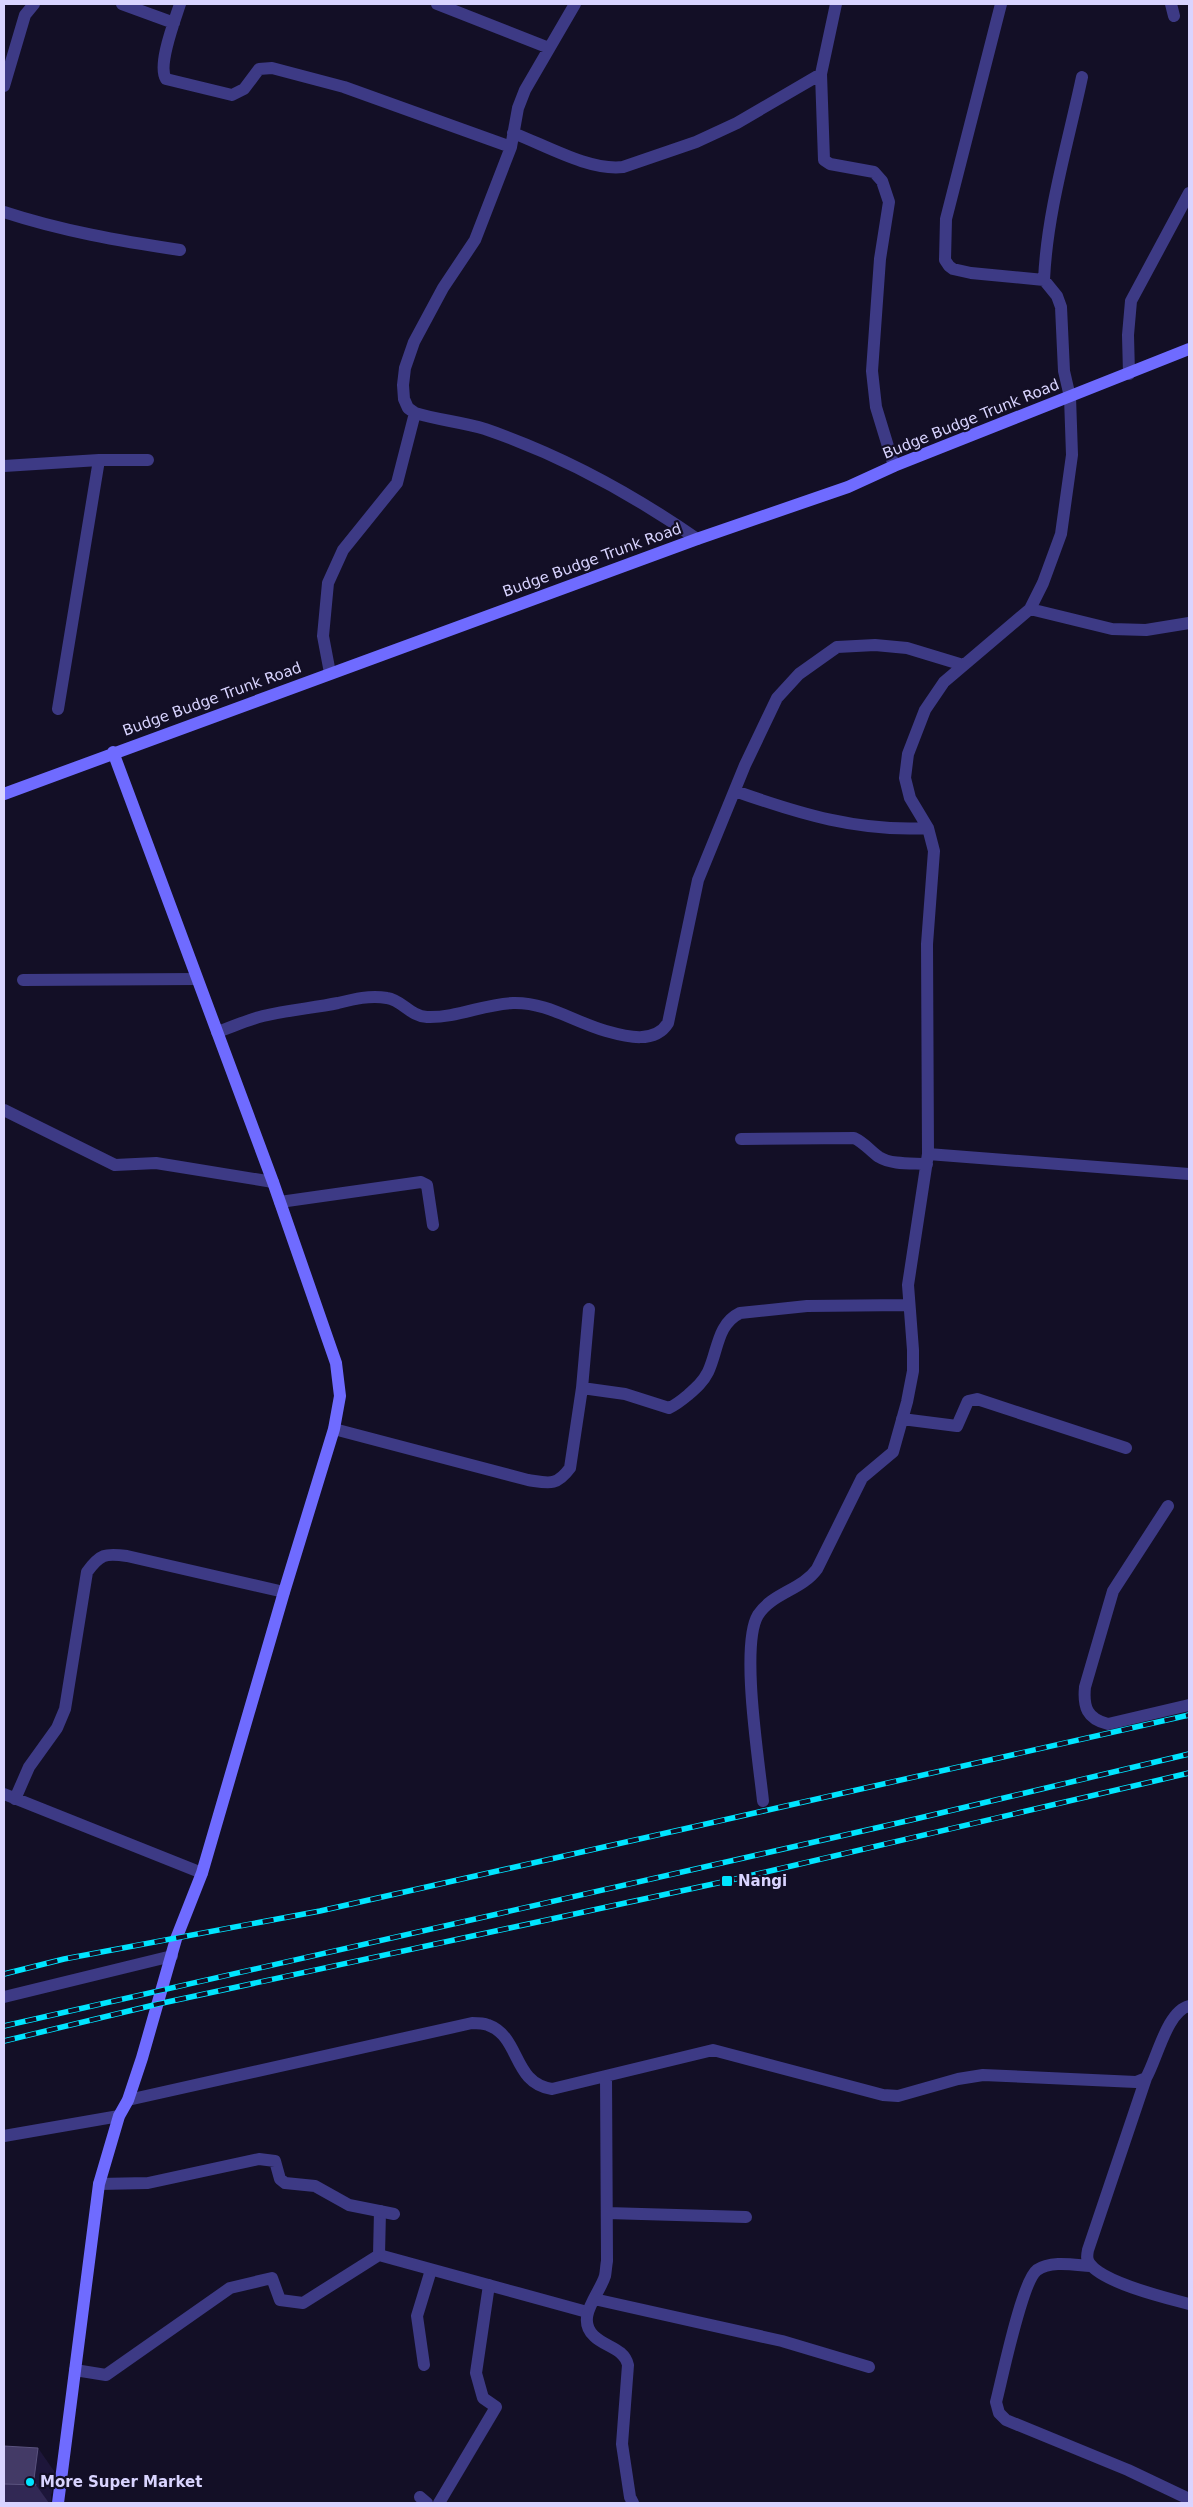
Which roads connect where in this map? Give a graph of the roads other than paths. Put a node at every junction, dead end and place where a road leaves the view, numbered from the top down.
1 (34, 4) edge
2 (122, 4) edge
3 (180, 4) edge
4 (436, 4) edge
5 (575, 4) edge
6 (836, 4) edge
7 (1001, 4) edge
8 (174, 23) junction
9 (549, 48) junction
10 (821, 74) junction
11 (1082, 77) dead end
12 (4, 86) edge
13 (514, 133) junction
14 (511, 147) junction
15 (1189, 193) edge
16 (4, 212) edge
17 (180, 250) dead end
18 (1044, 280) junction
19 (1189, 349) edge
20 (1129, 374) junction
21 (1070, 397) junction
22 (415, 413) junction
23 (99, 460) junction
24 (148, 460) dead end
25 (4, 466) edge
26 (894, 466) junction
27 (697, 538) junction
28 (1030, 609) junction
29 (1189, 623) edge
30 (964, 665) junction
31 (330, 673) junction
32 (58, 709) dead end
33 (113, 752) junction
34 (735, 791) junction
35 (4, 794) edge
36 (928, 828) junction
37 (196, 979) junction
38 (23, 980) dead end
39 (216, 1032) junction
40 (4, 1110) edge
41 (741, 1139) dead end
42 (927, 1159) junction
43 (1189, 1174) edge
44 (272, 1182) junction
45 (280, 1202) junction
46 (433, 1225) dead end
47 (908, 1305) junction
48 (589, 1309) dead end
49 (582, 1388) junction
50 (902, 1419) junction
51 (334, 1429) junction
52 (1126, 1448) dead end
53 (1168, 1506) dead end
54 (284, 1592) junction
55 (1189, 1705) edge
56 (9, 1796) edge
57 (763, 1801) dead end
58 (202, 1873) junction
59 (172, 1956) junction
60 (4, 1997) edge
61 (1189, 2006) edge
62 (606, 2076) junction
63 (1146, 2078) junction
64 (128, 2100) junction
65 (119, 2116) junction
66 (4, 2136) edge
67 (99, 2184) junction
68 (380, 2211) junction
69 (607, 2213) junction
70 (394, 2214) dead end
71 (746, 2217) dead end
72 (379, 2256) junction
73 (1090, 2266) junction
74 (431, 2270) junction
75 (489, 2285) junction
76 (594, 2299) junction
77 (1189, 2304) edge
78 (587, 2312) junction
79 (424, 2365) dead end
80 (869, 2367) dead end
81 (75, 2370) junction
82 (1189, 2499) edge
83 (58, 2503) edge
84 (440, 2503) edge
85 (634, 2503) edge

1 - 12 street
2 - 8 street
3 - 8 street
4 - 9 street
5 - 9 street
6 - 10 street
7 - 18 street
8 - 14 street
9 - 13 street
10 - 13 street
10 - 26 street
11 - 18 street
13 - 14 street
14 - 22 street
15 - 20 street
16 - 17 street
18 - 21 street
19 - 20 street, Budge Budge Trunk Road
20 - 21 street, Budge Budge Trunk Road
21 - 26 street, Budge Budge Trunk Road
21 - 28 street
22 - 27 street
22 - 31 street
23 - 24 street
23 - 25 street
23 - 32 street
26 - 27 street, Budge Budge Trunk Road
27 - 31 street, Budge Budge Trunk Road
28 - 29 street
28 - 30 street
30 - 34 street
30 - 36 street
31 - 33 street, Budge Budge Trunk Road
33 - 35 street, Budge Budge Trunk Road
33 - 37 street
34 - 36 street
34 - 39 street
36 - 42 street
37 - 38 street
37 - 39 street
39 - 44 street
40 - 44 street
41 - 42 street
42 - 43 street
42 - 47 street
44 - 45 street
45 - 46 street
45 - 51 street
47 - 49 street
47 - 50 street
48 - 49 street
49 - 51 street
50 - 52 street
50 - 57 street
51 - 54 street
53 - 55 street
54 - 56 street
54 - 58 street
56 - 58 street
58 - 59 street
59 - 60 street
59 - 64 street
61 - 63 street
62 - 63 street
62 - 64 street
62 - 69 street
63 - 73 street
64 - 65 street
65 - 66 street
65 - 67 street
67 - 68 street
67 - 81 street
68 - 70 street
68 - 72 street
69 - 71 street
69 - 76 street
72 - 74 street
72 - 81 street
73 - 77 street
73 - 82 street
74 - 75 street
74 - 79 street
75 - 78 street
75 - 84 street
76 - 78 street
76 - 80 street
78 - 85 street
81 - 83 street

